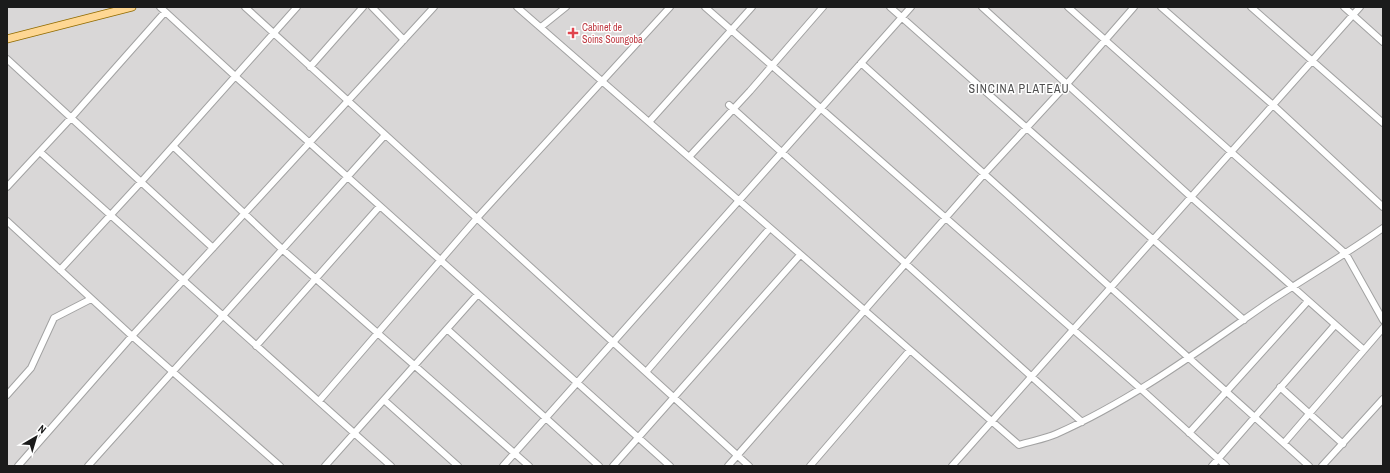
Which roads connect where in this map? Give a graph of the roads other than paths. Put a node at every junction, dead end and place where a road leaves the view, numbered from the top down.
1 (132, 7) edge
2 (245, 7) edge
3 (297, 7) edge
4 (364, 7) edge
5 (372, 7) edge
6 (434, 7) edge
7 (517, 7) edge
8 (566, 7) edge
9 (670, 7) edge
10 (704, 7) edge
11 (752, 7) edge
12 (823, 7) edge
13 (890, 7) edge
14 (911, 7) edge
15 (982, 7) edge
16 (1068, 7) edge
17 (1134, 7) edge
18 (1161, 7) edge
19 (1251, 7) edge
20 (1344, 7) edge
21 (1360, 7) edge
22 (162, 9) edge
23 (1353, 15) junction
24 (902, 18) junction
25 (541, 27) junction
26 (731, 30) junction
27 (273, 33) junction
28 (7, 38) edge
29 (404, 40) junction
30 (1105, 40) junction
31 (1383, 42) edge
32 (7, 59) edge
33 (1312, 61) junction
34 (861, 63) junction
35 (771, 65) junction
36 (310, 67) junction
37 (235, 76) junction
38 (602, 81) junction
39 (1066, 85) junction
40 (348, 101) junction
41 (1273, 105) junction
42 (731, 107) junction
43 (821, 108) junction
44 (71, 118) junction
45 (649, 122) junction
46 (1383, 123) edge
47 (1026, 128) junction
48 (385, 135) junction
49 (310, 143) junction
50 (173, 146) junction
51 (40, 152) junction
52 (782, 152) junction
53 (1232, 152) junction
54 (689, 157) junction
55 (984, 174) junction
56 (348, 177) junction
57 (141, 182) junction
58 (7, 187) edge
59 (1190, 196) junction
60 (739, 200) junction
61 (380, 206) junction
62 (1383, 207) edge
63 (245, 214) junction
64 (110, 216) junction
65 (477, 218) junction
66 (946, 218) junction
67 (7, 221) edge
68 (770, 228) junction
69 (1383, 228) edge
70 (1153, 240) junction
71 (213, 248) junction
72 (283, 250) junction
73 (1346, 254) junction
74 (800, 255) junction
75 (440, 260) junction
76 (905, 264) junction
77 (60, 270) junction
78 (316, 278) junction
79 (183, 281) junction
80 (1292, 287) junction
81 (1111, 288) junction
82 (478, 294) junction
83 (91, 299) junction
84 (1308, 301) junction
85 (864, 310) junction
86 (223, 316) junction
87 (1244, 320) junction
88 (1383, 320) edge
89 (1335, 325) junction
90 (1383, 328) edge
91 (447, 330) junction
92 (1074, 330) junction
93 (378, 333) junction
94 (132, 336) junction
95 (613, 342) junction
96 (256, 346) junction
97 (910, 350) junction
98 (1364, 350) junction
99 (1189, 358) junction
100 (415, 366) junction
101 (173, 372) junction
102 (646, 372) junction
103 (1031, 377) junction
104 (577, 383) junction
105 (1280, 387) junction
106 (1141, 389) junction
107 (1227, 392) junction
108 (7, 395) edge
109 (674, 398) junction
110 (1383, 399) edge
111 (384, 400) junction
112 (319, 401) junction
113 (1309, 413) junction
114 (1254, 417) junction
115 (546, 419) junction
116 (992, 422) junction
117 (1082, 422) junction
118 (354, 433) junction
119 (1189, 433) junction
120 (638, 438) junction
121 (1284, 443) junction
122 (1343, 444) junction
123 (515, 453) junction
124 (737, 456) junction
125 (1218, 459) junction
126 (327, 464) edge
127 (18, 466) edge
128 (88, 466) edge
129 (280, 466) edge
130 (334, 466) edge
131 (391, 466) edge
132 (458, 466) edge
133 (503, 466) edge
134 (529, 466) edge
135 (599, 466) edge
136 (613, 466) edge
137 (670, 466) edge
138 (728, 466) edge
139 (749, 466) edge
140 (810, 466) edge
141 (953, 466) edge
142 (1212, 466) edge
143 (1226, 466) edge
144 (1309, 466) edge
145 (1322, 466) edge

1 - 28 main road
2 - 27 street
3 - 27 street
4 - 36 street
5 - 29 street
6 - 29 street
7 - 25 street
8 - 25 street
9 - 38 street
10 - 26 street
11 - 26 street
12 - 35 street
13 - 24 street
14 - 24 street
15 - 39 street
16 - 30 street
17 - 30 street
18 - 41 street
19 - 33 street
20 - 23 street
21 - 23 street
22 - 37 street
22 - 44 street
23 - 31 street
23 - 33 street
24 - 34 street
24 - 47 street
25 - 38 street
26 - 35 street
26 - 45 street
27 - 36 street
27 - 37 street
29 - 40 street
30 - 39 street
30 - 53 street
32 - 44 street
33 - 41 street
33 - 46 street
34 - 43 street
34 - 55 street
35 - 42 street
35 - 43 street
36 - 40 street
37 - 49 street
37 - 50 street
38 - 45 street
38 - 65 street
39 - 47 street
39 - 59 street
40 - 48 street
40 - 49 street
41 - 53 street
41 - 62 street
42 - 52 street
42 - 54 street
43 - 52 street
43 - 66 street
44 - 51 street
44 - 57 street
45 - 54 street
47 - 55 street
47 - 70 street
48 - 56 street
48 - 65 street
49 - 56 street
49 - 63 street
50 - 57 street
50 - 63 street
51 - 58 street
51 - 64 street
52 - 60 street
52 - 76 street
53 - 59 street
53 - 73 street
54 - 60 street
55 - 66 street
55 - 81 street
56 - 61 street
56 - 72 street
57 - 64 street
57 - 71 street
59 - 70 street
59 - 80 street
60 - 68 street
60 - 95 street
61 - 75 street
61 - 78 street
63 - 71 street
63 - 72 street
64 - 77 street
64 - 79 street
65 - 75 street
65 - 95 street
66 - 76 street
66 - 92 street
67 - 77 street
68 - 74 street
68 - 102 street
69 - 73 street
70 - 81 street
70 - 87 street
71 - 79 street
72 - 78 street
72 - 86 street
73 - 80 street
73 - 88 street
74 - 85 street
74 - 109 street
75 - 82 street
75 - 93 street
76 - 85 street
76 - 103 street
77 - 83 street
78 - 93 street
78 - 96 street
79 - 86 street
79 - 94 street
80 - 84 street
80 - 87 street
81 - 92 street
81 - 99 street
82 - 91 street
82 - 104 street
83 - 94 street
83 - 108 street
84 - 89 street
84 - 107 street
85 - 97 street
85 - 124 street
86 - 96 street
86 - 101 street
87 - 99 street
89 - 98 street
89 - 105 street
90 - 98 street
91 - 100 street
91 - 115 street
92 - 103 street
92 - 106 street
93 - 100 street
93 - 112 street
94 - 101 street
94 - 127 street
95 - 102 street
95 - 104 street
96 - 112 street
97 - 116 street
97 - 140 street
98 - 113 street
99 - 106 street
99 - 107 street
100 - 111 street
100 - 123 street
101 - 128 street
101 - 129 street
102 - 109 street
103 - 116 street
103 - 117 street
104 - 115 street
104 - 120 street
105 - 113 street
105 - 114 street
106 - 117 street
106 - 119 street
107 - 114 street
107 - 119 street
109 - 120 street
109 - 124 street
110 - 122 street
111 - 118 street
111 - 132 street
112 - 118 street
113 - 121 street
113 - 122 street
114 - 121 street
114 - 125 street
115 - 123 street
115 - 135 street
116 - 117 street
116 - 141 street
118 - 126 street
118 - 131 street
119 - 125 street
120 - 136 street
120 - 137 street
121 - 144 street
122 - 145 street
123 - 133 street
123 - 134 street
124 - 138 street
124 - 139 street
125 - 142 street
125 - 143 street
126 - 130 street

